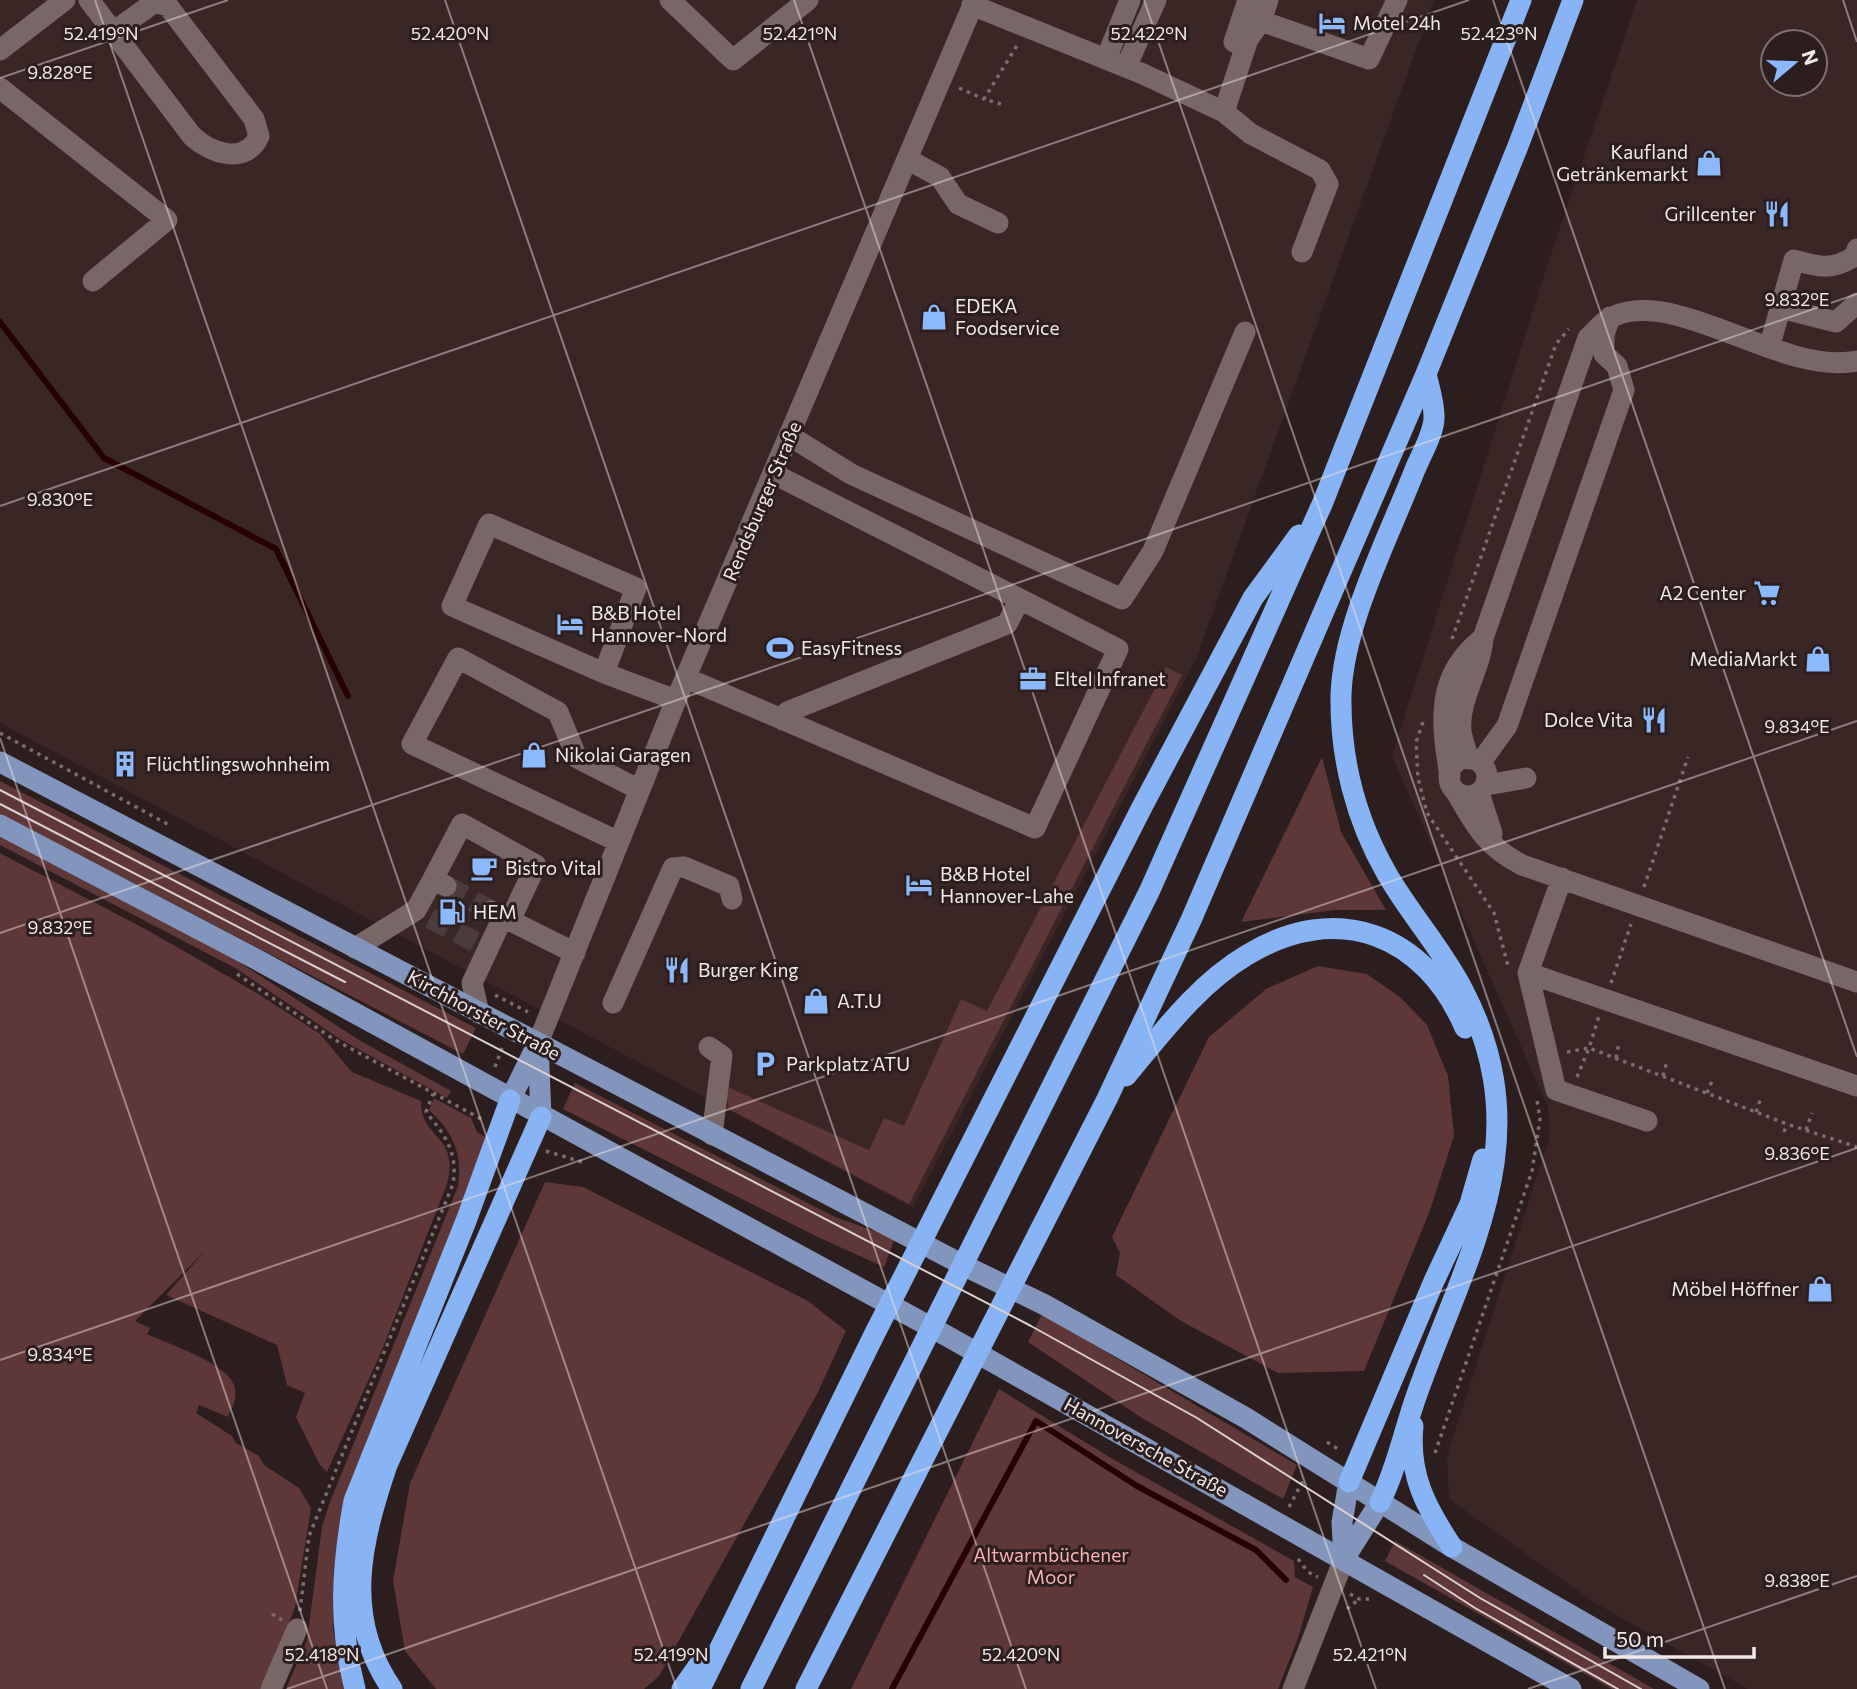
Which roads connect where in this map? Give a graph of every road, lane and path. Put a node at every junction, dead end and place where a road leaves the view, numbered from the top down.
1 (89, 0) edge
2 (670, 0) edge
3 (808, 0) edge
4 (1130, 0) edge
5 (1156, 0) edge
6 (1248, 0) edge
7 (1268, 0) edge
8 (1397, 0) edge
9 (1521, 0) edge
10 (1573, 0) edge
11 (974, 2) edge
12 (54, 3) edge
13 (1261, 21) junction
14 (1026, 27) junction
15 (113, 32) junction
16 (0, 50) edge
17 (1116, 63) junction
18 (941, 80) junction
19 (0, 88) edge
20 (984, 99) junction
21 (1001, 104) dead end
22 (1218, 109) junction
23 (907, 159) junction
24 (998, 223) dead end
25 (1857, 248) edge
26 (1302, 252) dead end
27 (93, 281) dead end
28 (1857, 303) edge
29 (1780, 308) junction
30 (1610, 317) junction
31 (1245, 332) dead end
32 (1769, 348) junction
33 (1857, 361) edge
34 (1617, 366) junction
35 (1426, 374) junction
36 (1573, 379) junction
37 (790, 436) junction
38 (774, 474) junction
39 (1323, 502) junction
40 (1020, 598) junction
41 (1483, 638) junction
42 (604, 673) junction
43 (686, 678) junction
44 (676, 700) junction
45 (783, 720) junction
46 (0, 733) edge
47 (1688, 757) dead end
48 (0, 762) edge
49 (1480, 774) junction
50 (1453, 784) junction
51 (640, 790) junction
52 (0, 825) edge
53 (173, 827) dead end
54 (619, 842) junction
55 (1491, 842) junction
56 (1562, 878) junction
57 (732, 899) dead end
58 (1637, 904) junction
59 (497, 914) junction
60 (355, 948) junction
61 (575, 953) junction
62 (225, 967) dead end
63 (1528, 973) junction
64 (1857, 982) edge
65 (472, 983) junction
66 (1605, 999) junction
67 (614, 1003) dead end
68 (479, 1013) junction
69 (509, 1028) junction
70 (538, 1043) junction
71 (1619, 1043) dead end
72 (709, 1047) dead end
73 (1589, 1048) junction
74 (1548, 1056) junction
75 (1616, 1058) junction
76 (1667, 1061) dead end
77 (1663, 1076) junction
78 (1712, 1081) dead end
79 (1857, 1086) edge
80 (486, 1087) junction
81 (1707, 1093) junction
82 (433, 1094) junction
83 (1570, 1095) junction
84 (1761, 1098) dead end
85 (1107, 1099) junction
86 (510, 1100) junction
87 (1756, 1112) junction
88 (1812, 1113) dead end
89 (541, 1116) junction
90 (1647, 1121) dead end
91 (1787, 1124) junction
92 (1806, 1130) junction
93 (1784, 1132) dead end
94 (712, 1135) junction
95 (1857, 1147) edge
96 (1416, 1395) junction
97 (1319, 1450) junction
98 (1349, 1482) junction
99 (1380, 1502) junction
100 (1282, 1524) junction
101 (1452, 1547) junction
102 (1293, 1552) dead end
103 (1344, 1559) junction
104 (1333, 1585) junction
105 (746, 1596) junction
106 (1359, 1599) dead end
107 (297, 1629) joint
108 (271, 1689) edge
109 (355, 1689) edge
110 (391, 1689) edge
111 (682, 1689) edge
112 (700, 1689) edge
113 (751, 1689) edge
114 (806, 1689) edge
115 (1293, 1689) edge
116 (1571, 1689) edge
117 (1699, 1689) edge

1 - 15 street
2 - 3 street
4 - 17 street
5 - 17 street
6 - 22 street
7 - 13 street
8 - 13 street
9 - 39 highway
10 - 35 highway
11 - 14 street
11 - 18 street, Rendsburger Straße
12 - 16 street
13 - 22 street
14 - 17 street
14 - 20 path
15 - 15 street
17 - 22 street
18 - 20 path
18 - 23 street, Rendsburger Straße
19 - 27 street
20 - 21 path
22 - 26 street
23 - 24 street
23 - 37 street, Rendsburger Straße
25 - 29 street
28 - 29 street
29 - 32 street
30 - 32 street
30 - 34 street
30 - 36 street
31 - 37 street
32 - 33 street
34 - 36 street
34 - 49 street
35 - 85 highway
35 - 96 highway
36 - 41 street
37 - 38 street, Rendsburger Straße
38 - 40 street
38 - 43 street, Rendsburger Straße
39 - 105 highway
39 - 113 highway
40 - 45 street
40 - 45 street
41 - 49 street
41 - 50 street
42 - 42 street
42 - 44 street
43 - 44 street, Rendsburger Straße
43 - 45 street
44 - 51 street, Rendsburger Straße
46 - 53 path
47 - 58 path
48 - 60 main road, Kirchhorster Straße
49 - 50 street
49 - 50 street
49 - 55 street
50 - 55 street
51 - 54 street, Rendsburger Straße
51 - 54 street
52 - 80 main road
54 - 61 street, Rendsburger Straße
55 - 56 street
56 - 58 street
56 - 63 street
57 - 67 street
58 - 64 street
58 - 66 path
59 - 60 street
59 - 61 street
59 - 65 street
60 - 68 main road, Kirchhorster Straße
61 - 70 street, Rendsburger Straße
62 - 82 path
63 - 66 street
63 - 74 street
65 - 68 street
65 - 69 path
66 - 73 path
66 - 79 street
68 - 69 main road, Kirchhorster Straße
69 - 70 main road, Kirchhorster Straße
69 - 80 path
70 - 86 main road
70 - 89 main road
70 - 94 main road, Kirchhorster Straße
71 - 75 path
72 - 94 street
73 - 74 path
73 - 75 path
73 - 83 path
74 - 83 street
75 - 77 path
76 - 77 path
77 - 81 path
78 - 81 path
80 - 82 path
80 - 86 main road
81 - 87 path
82 - 107 path
83 - 90 street
84 - 87 path
85 - 98 highway
85 - 114 highway
86 - 89 main road
86 - 109 highway
87 - 91 path
88 - 92 path
89 - 100 main road, Hannoversche Straße
89 - 110 highway
91 - 92 path
91 - 93 path
92 - 95 path
94 - 97 main road, Kirchhorster Straße
96 - 99 highway
96 - 101 highway
97 - 98 main road
97 - 100 path
98 - 99 main road
98 - 103 main road
99 - 101 main road
99 - 103 main road
100 - 103 main road, Hannoversche Straße
101 - 117 main road
102 - 104 path
103 - 104 street
103 - 116 main road, Hannoversche Straße
104 - 106 path
104 - 115 street
105 - 111 highway
105 - 112 highway
107 - 108 street

